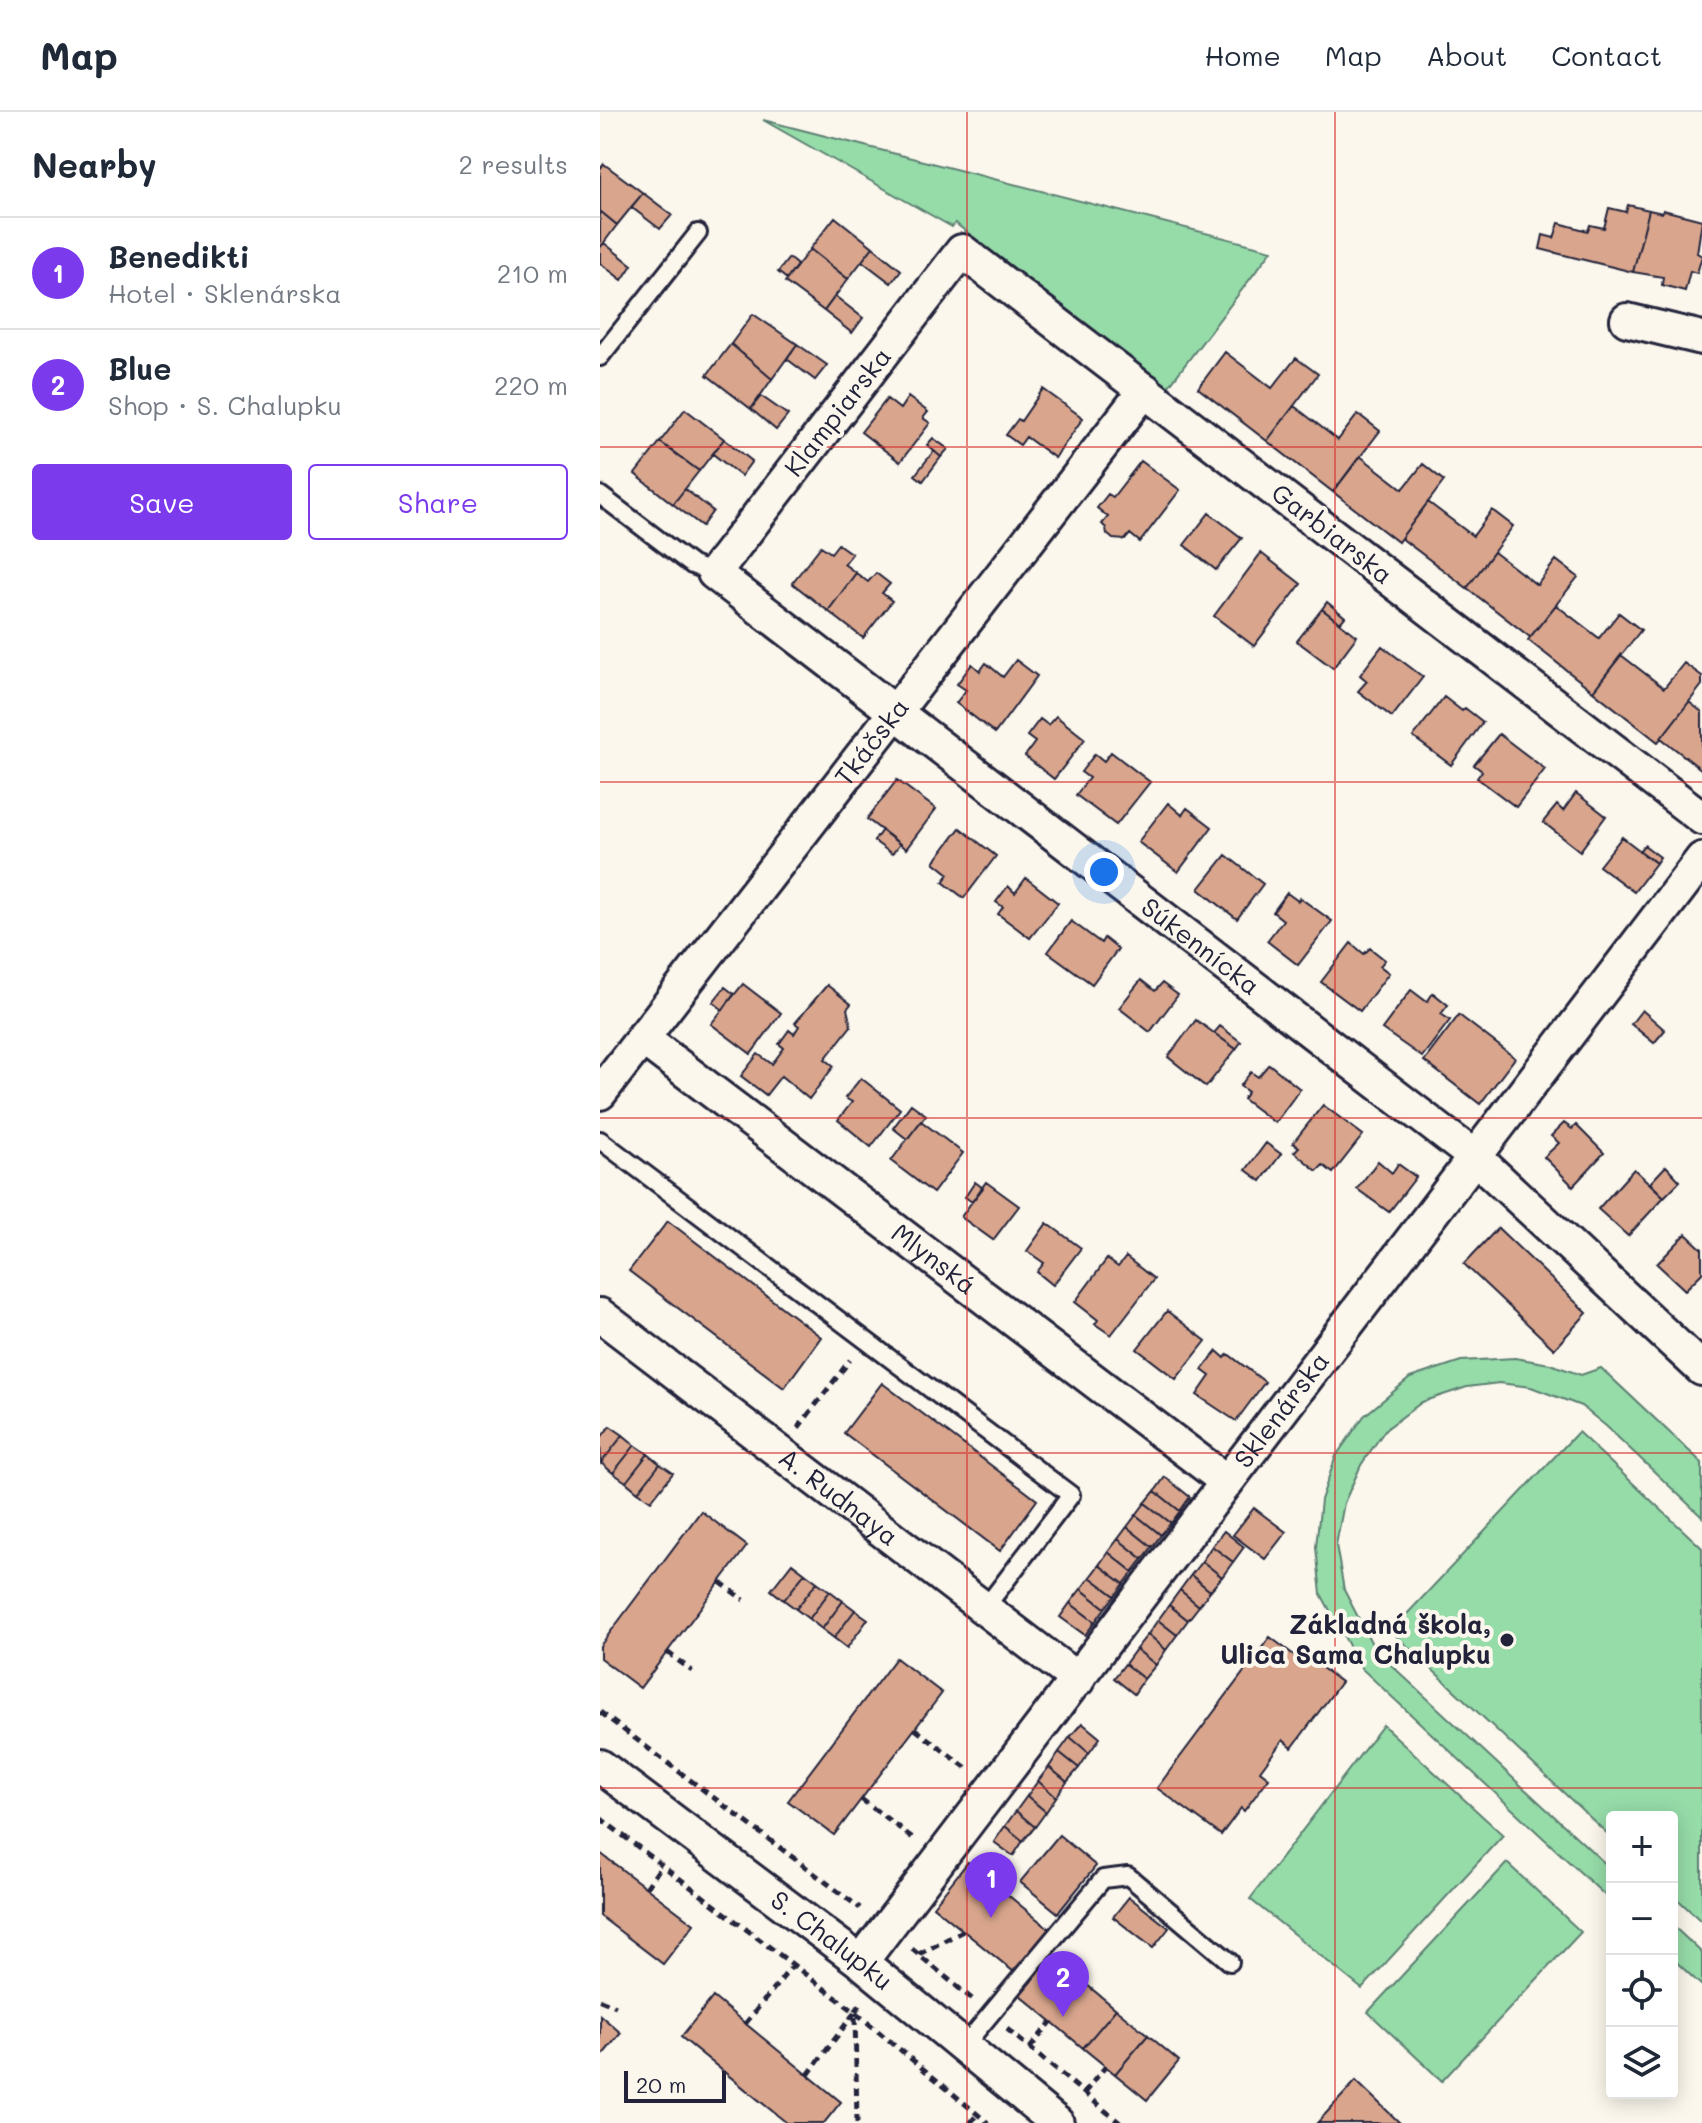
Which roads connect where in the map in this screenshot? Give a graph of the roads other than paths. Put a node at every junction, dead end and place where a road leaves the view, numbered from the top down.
1 (698, 233) dead end
2 (962, 251) joint
3 (1627, 320) dead end
4 (1702, 338) edge
5 (600, 357) edge
6 (1145, 390) junction
7 (600, 495) edge
8 (714, 573) junction
9 (896, 712) junction
10 (1702, 818) edge
11 (1702, 859) edge
12 (642, 1038) junction
13 (600, 1093) edge
14 (600, 1140) edge
15 (1476, 1158) junction
16 (600, 1315) edge
17 (1702, 1369) edge
18 (1226, 1481) junction
19 (985, 1608) junction
20 (1078, 1680) junction
21 (600, 1766) edge
22 (861, 1962) junction
23 (1230, 1962) dead end
24 (964, 2046) junction
25 (1057, 2123) edge

1 - 5 lane
2 - 6 street, Garbiarska
2 - 8 street, Klampiarska
3 - 4 street
6 - 9 street, Tkáčska
6 - 10 street, Garbiarska
7 - 8 lane, Súkennícka
8 - 9 street, Súkennícka
9 - 12 street, Tkáčska
9 - 15 street, Súkennícka
11 - 15 street, Sklenárska
12 - 13 street, Tkáčska
12 - 18 street, Mlynská
14 - 19 lane
15 - 17 street, Súkennícka
15 - 18 street, Sklenárska
16 - 19 street, A. Rudnaya
18 - 20 street, Sklenárska
19 - 20 street, A. Rudnaya
20 - 22 street, Sklenárska
21 - 22 street, S. Chalupku
22 - 24 street, S. Chalupku
23 - 24 lane
24 - 25 street, S. Chalupku

